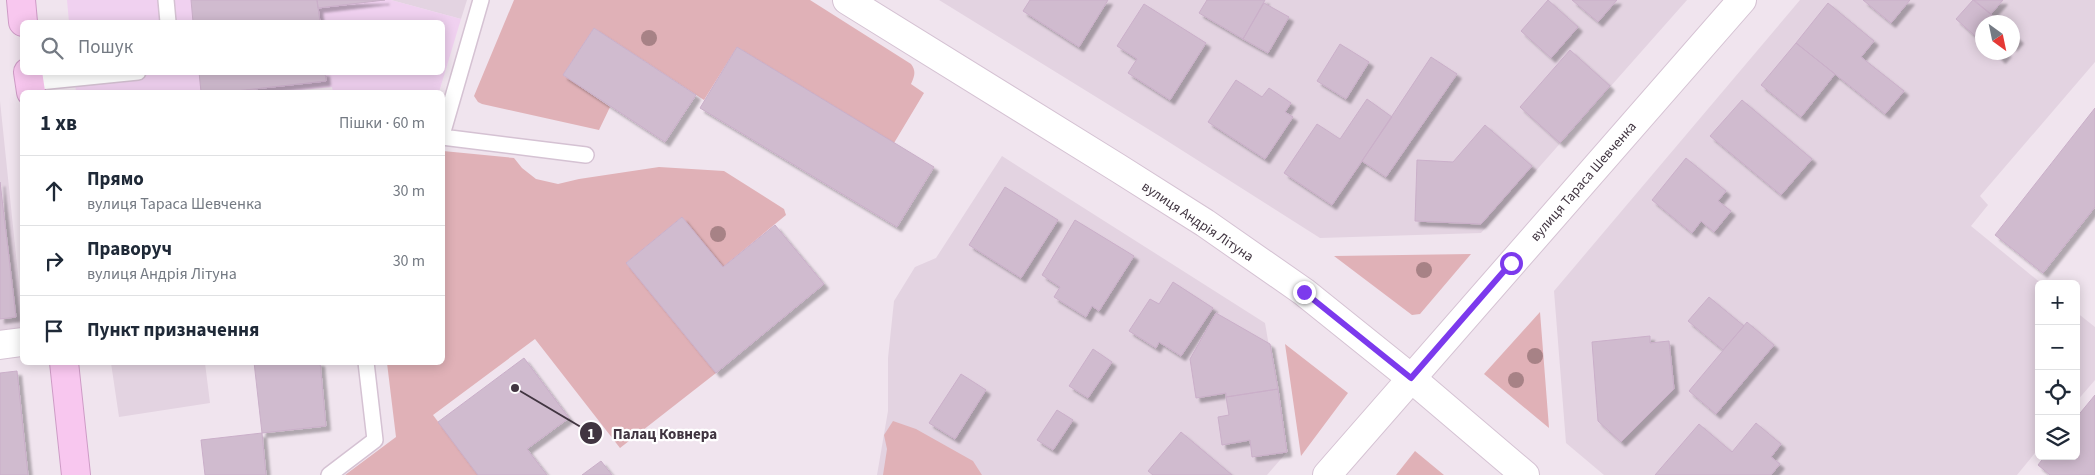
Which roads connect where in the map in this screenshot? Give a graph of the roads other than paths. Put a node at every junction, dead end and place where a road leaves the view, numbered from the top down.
1 (21, 0) edge
2 (166, 0) edge
3 (482, 0) edge
4 (847, 0) edge
5 (1742, 0) edge
6 (23, 20) edge
7 (168, 20) edge
8 (108, 75) edge
9 (29, 83) edge
10 (445, 126) edge
11 (445, 136) edge
12 (586, 155) dead end
13 (20, 342) edge
14 (0, 345) edge
15 (64, 365) edge
16 (366, 365) edge
17 (1411, 378) junction
18 (76, 475) edge
19 (328, 475) edge
20 (1327, 475) edge
21 (1525, 475) edge

1 - 6 main road
2 - 7 lane
3 - 10 lane
4 - 17 street, вулиця Андрія Літуна
5 - 17 street, вулиця Тараса Шевченка
8 - 9 lane
11 - 12 lane
13 - 14 street
15 - 18 main road
16 - 19 lane
17 - 20 street, вулиця Тараса Шевченка
17 - 21 street, вулиця Андрія Літуна

